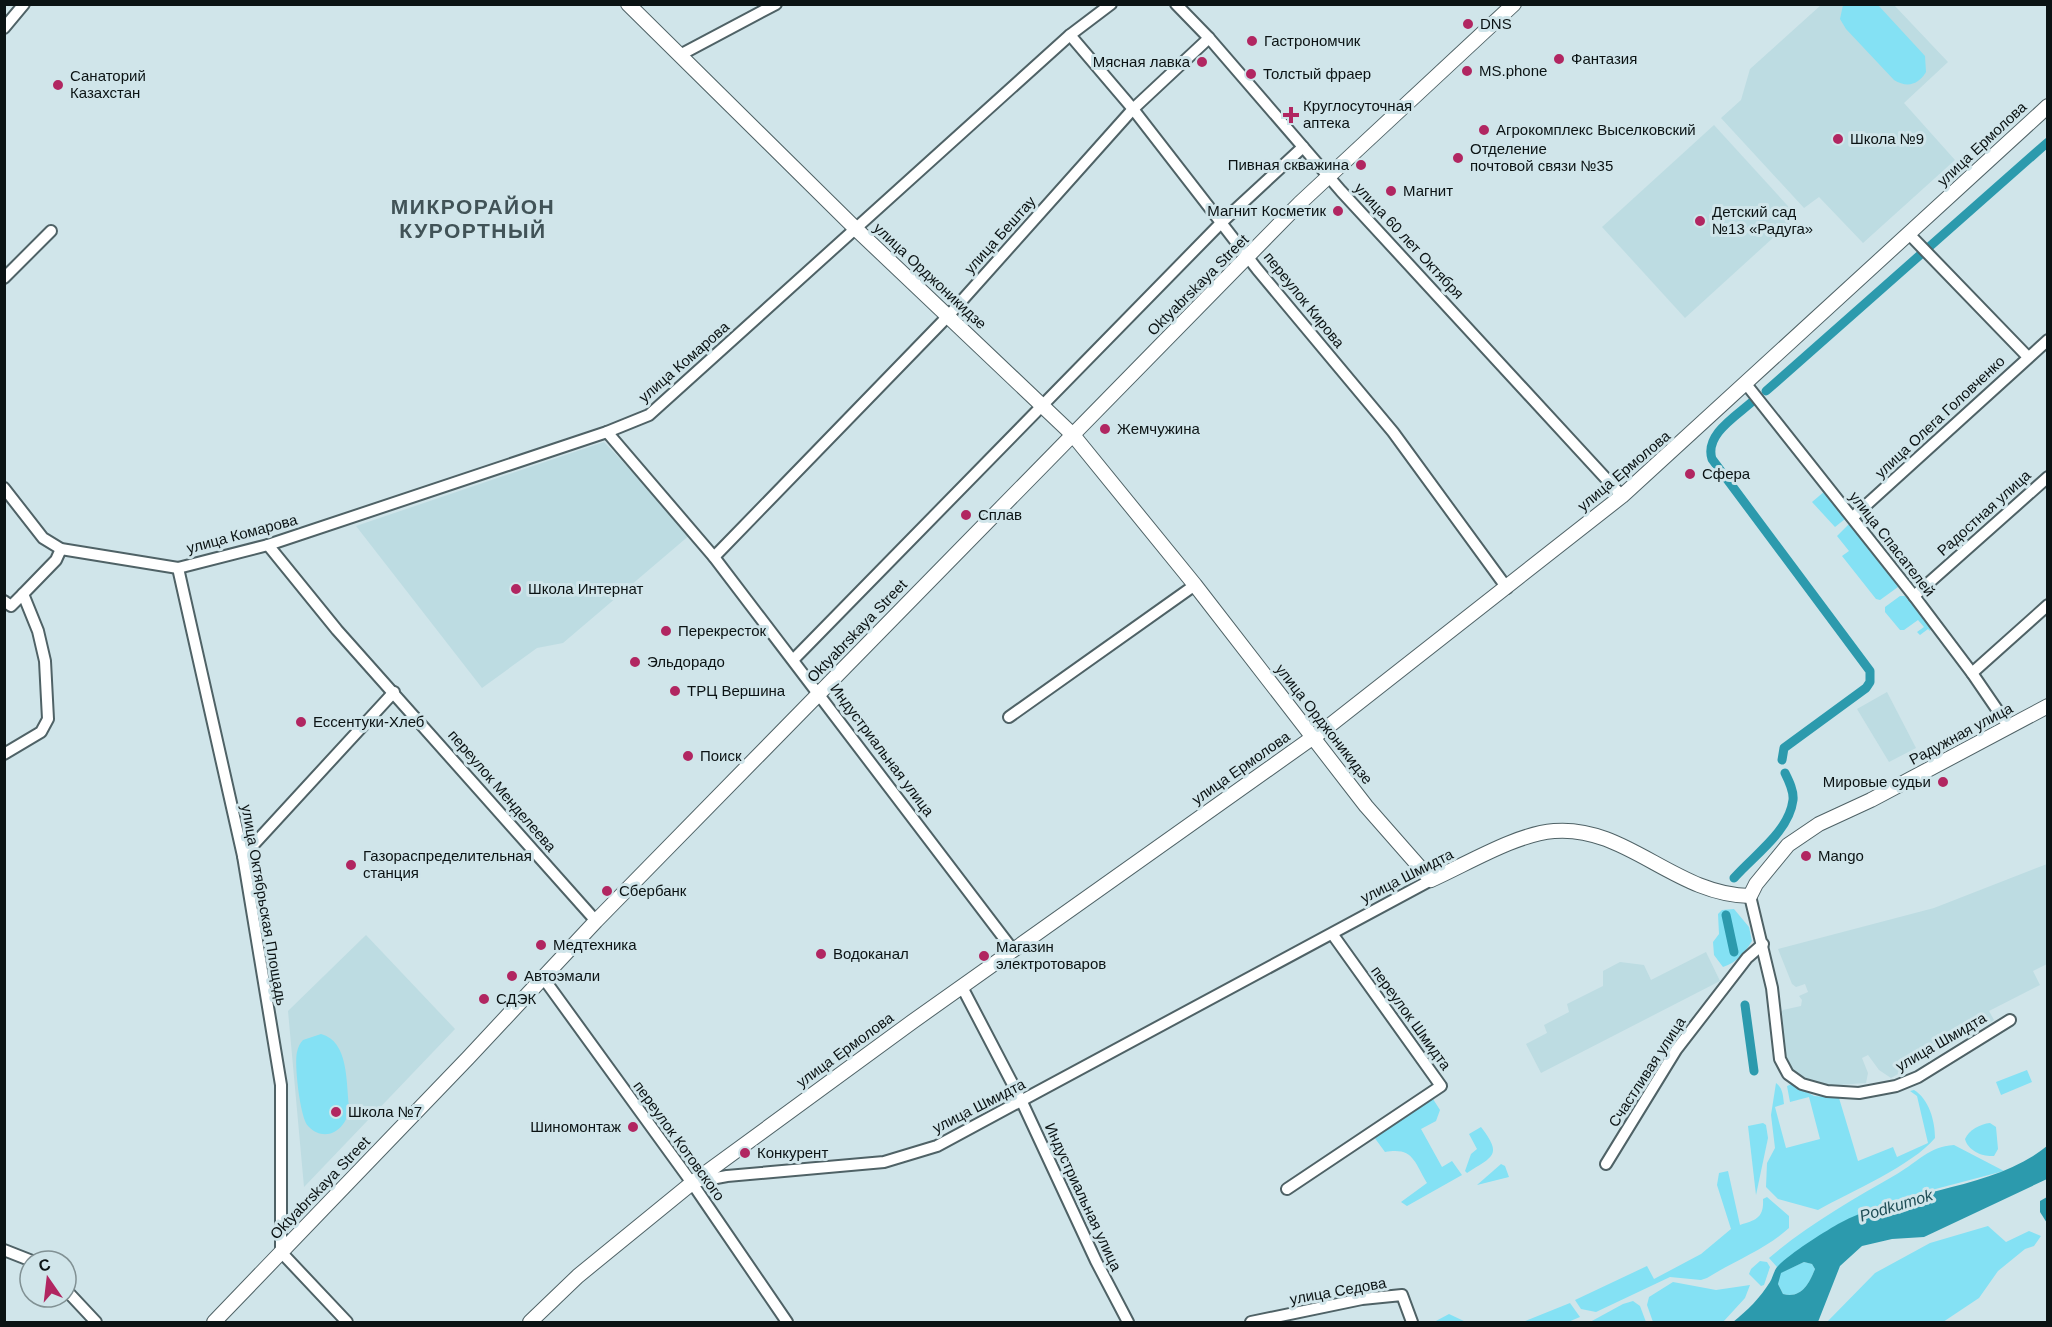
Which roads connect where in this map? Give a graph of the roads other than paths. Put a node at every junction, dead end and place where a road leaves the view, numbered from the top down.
1 (24, 4) edge
2 (628, 4) edge
3 (776, 4) edge
4 (1110, 4) edge
5 (1176, 4) edge
6 (1514, 4) edge
7 (4, 28) edge
8 (1070, 35) junction
9 (1209, 38) junction
10 (680, 55) junction
11 (2048, 106) edge
12 (1133, 109) junction
13 (1304, 147) junction
14 (1328, 175) junction
15 (1222, 222) junction
16 (856, 229) junction
17 (51, 231) dead end
18 (1914, 238) junction
19 (1249, 256) junction
20 (4, 278) edge
21 (949, 315) junction
22 (2048, 340) edge
23 (2028, 357) junction
24 (1749, 388) junction
25 (1042, 406) junction
26 (607, 432) junction
27 (1073, 435) junction
28 (2048, 477) edge
29 (4, 488) edge
30 (1622, 496) junction
31 (1853, 518) junction
32 (268, 545) junction
33 (61, 549) junction
34 (714, 557) junction
35 (178, 568) junction
36 (1195, 585) junction
37 (1507, 588) junction
38 (23, 594) junction
39 (1914, 596) junction
40 (4, 601) edge
41 (2048, 605) edge
42 (794, 659) junction
43 (1972, 673) junction
44 (394, 692) junction
45 (820, 693) junction
46 (2048, 706) edge
47 (1009, 717) dead end
48 (2009, 727) junction
49 (1313, 737) junction
50 (4, 754) edge
51 (243, 856) junction
52 (1431, 880) junction
53 (1750, 896) junction
54 (596, 921) junction
55 (1333, 934) junction
56 (1762, 944) junction
57 (1013, 950) junction
58 (544, 979) junction
59 (962, 987) junction
60 (2010, 1020) dead end
61 (1022, 1102) junction
62 (1606, 1164) dead end
63 (692, 1183) junction
64 (1287, 1189) dead end
65 (4, 1250) edge
66 (281, 1252) junction
67 (18, 1256) edge
68 (78, 1303) edge
69 (96, 1323) edge
70 (214, 1323) edge
71 (347, 1323) edge
72 (530, 1323) edge
73 (787, 1323) edge
74 (1128, 1323) edge
75 (1251, 1323) edge
76 (1412, 1323) edge

1 - 7 street
2 - 10 street, улица Орджоникидзе
3 - 10 street
4 - 8 street, улица Комарова
5 - 9 street, улица 60 лет Октября
6 - 14 street, Oktyabrskaya Street
8 - 12 street, переулок Кирова
8 - 16 street, улица Комарова
9 - 12 street, улица Бештау
9 - 13 street, улица 60 лет Октября
10 - 16 street, улица Орджоникидзе
11 - 18 street, улица Ермолова
12 - 15 street, переулок Кирова
12 - 21 street, улица Бештау
13 - 14 street, улица 60 лет Октября
13 - 15 street, Oktyabrskaya Street
14 - 19 street, Oktyabrskaya Street
14 - 30 street, улица 60 лет Октября
15 - 19 street, переулок Кирова
15 - 25 street, Oktyabrskaya Street
16 - 21 street, улица Орджоникидзе
16 - 26 street, улица Комарова
17 - 20 street
18 - 23 street
18 - 24 street, улица Ермолова
19 - 27 street, Oktyabrskaya Street
19 - 37 street, переулок Кирова
21 - 25 street, улица Орджоникидзе
21 - 34 street, улица Бештау
22 - 23 street, улица Олега Головченко
23 - 31 street, улица Олега Головченко
24 - 30 street, улица Ермолова
24 - 31 street, улица Спасателей
25 - 27 street, улица Орджоникидзе
25 - 42 street, Oktyabrskaya Street
26 - 32 street, улица Комарова
26 - 34 street, Индустриальная улица
27 - 36 street, улица Орджоникидзе
27 - 45 street, Oktyabrskaya Street
28 - 39 street, Радостная улица
29 - 33 street
30 - 37 street, улица Ермолова
31 - 39 street, улица Спасателей
32 - 35 street, улица Комарова
32 - 44 street, переулок Менделеева
33 - 35 street
33 - 38 street
34 - 42 street, Индустриальная улица
35 - 51 street, улица Октябрьская Площадь
36 - 47 street
36 - 49 street, улица Орджоникидзе
37 - 49 street, улица Ермолова
38 - 40 street
38 - 50 street
39 - 43 street, улица Спасателей
41 - 43 street
42 - 45 street, Индустриальная улица
43 - 48 street, улица Спасателей
44 - 51 street
44 - 54 street, переулок Менделеева
45 - 54 street, Oktyabrskaya Street
45 - 57 street, Индустриальная улица
46 - 48 street, Радужная улица
48 - 53 street, Радужная улица
49 - 52 street, улица Орджоникидзе
49 - 57 street, улица Ермолова
51 - 66 street, улица Октябрьская Площадь
52 - 53 street, улица Шмидта
52 - 55 street, улица Шмидта
53 - 56 street, улица Шмидта
54 - 58 street, Oktyabrskaya Street
55 - 61 street, улица Шмидта
55 - 64 street, переулок Шмидта
56 - 60 street, улица Шмидта
56 - 62 street, Счастливая улица
57 - 59 street, улица Ермолова
58 - 63 street, переулок Котовского
58 - 66 street, Oktyabrskaya Street
59 - 61 street, Индустриальная улица
59 - 63 street, улица Ермолова
61 - 63 street, улица Шмидта
61 - 74 street, Индустриальная улица
63 - 72 street, улица Ермолова
63 - 73 street, переулок Котовского
65 - 67 street
66 - 70 street, Oktyabrskaya Street
66 - 71 street
68 - 69 street
75 - 76 street, улица Седова

